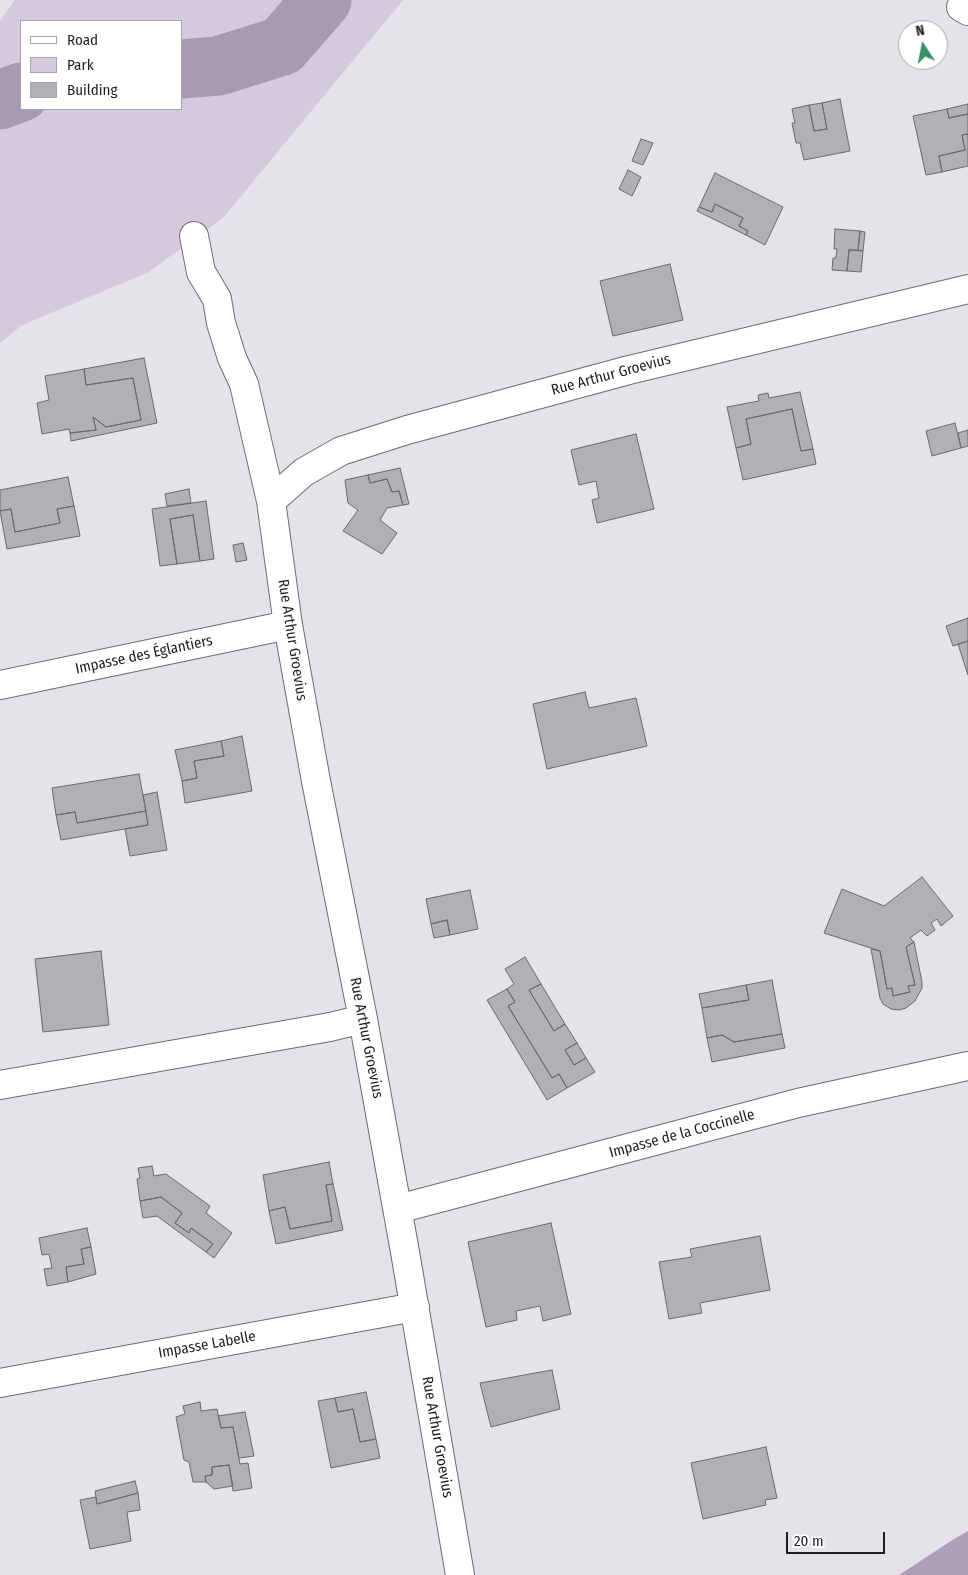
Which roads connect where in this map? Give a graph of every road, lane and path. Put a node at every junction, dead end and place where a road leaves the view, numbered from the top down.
1 (194, 236) dead end
2 (968, 289) edge
3 (271, 501) junction
4 (288, 625) junction
5 (0, 685) edge
6 (364, 1019) junction
7 (968, 1066) edge
8 (0, 1085) edge
9 (398, 1209) junction
10 (415, 1307) junction
11 (0, 1383) edge
12 (460, 1575) edge

1 - 3 street, Rue Arthur Groevius
2 - 3 street, Rue Arthur Groevius
3 - 4 street, Rue Arthur Groevius
4 - 5 street, Impasse des Églantiers
4 - 6 street, Rue Arthur Groevius
6 - 8 street
6 - 9 street, Rue Arthur Groevius
7 - 9 street, Impasse de la Coccinelle
9 - 10 street, Rue Arthur Groevius
10 - 11 street, Impasse Labelle
10 - 12 street, Rue Arthur Groevius

